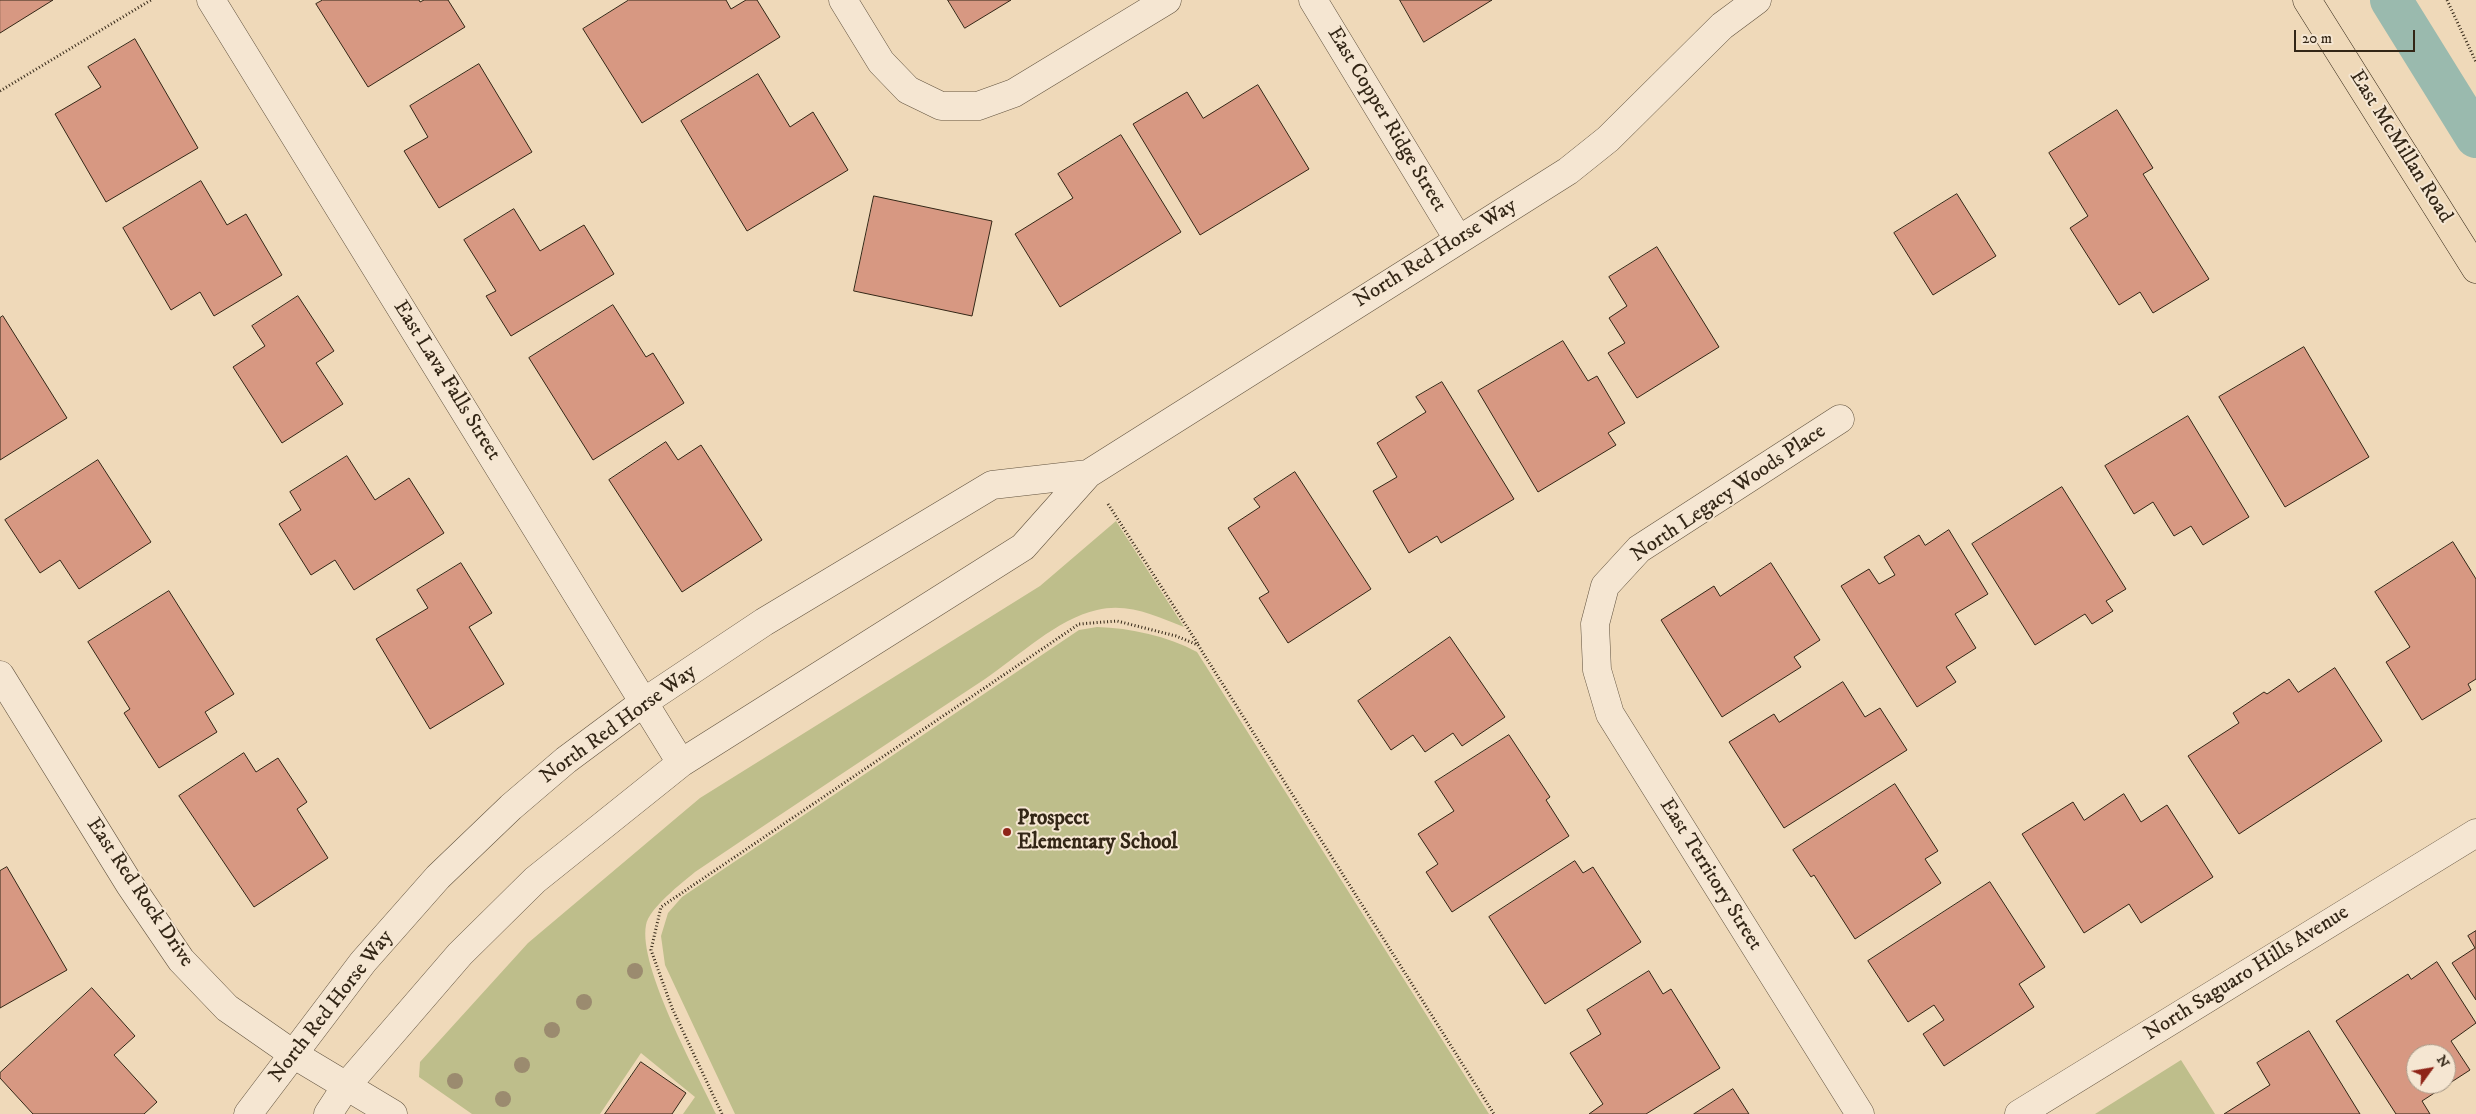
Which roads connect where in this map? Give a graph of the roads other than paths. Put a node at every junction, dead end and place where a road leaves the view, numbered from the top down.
1 (211, 0) edge
2 (843, 0) edge
3 (1166, 0) edge
4 (1313, 0) edge
5 (1758, 0) edge
6 (2307, 0) edge
7 (1458, 239) junction
8 (2476, 269) edge
9 (1840, 419) dead end
10 (1088, 474) junction
11 (1595, 624) joint
12 (0, 675) edge
13 (644, 702) junction
14 (681, 763) junction
15 (2476, 833) edge
16 (293, 1054) junction
17 (346, 1085) junction
18 (248, 1114) edge
19 (328, 1114) edge
20 (393, 1114) edge
21 (1860, 1114) edge
22 (2019, 1114) edge

1 - 13 street, East Lava Falls Street
2 - 3 street
4 - 7 street, East Copper Ridge Street
5 - 7 street, North Red Horse Way
6 - 8 main road, East McMillan Road
7 - 10 street, North Red Horse Way
9 - 11 street, North Legacy Woods Place
10 - 13 street, North Red Horse Way
10 - 14 street, North Red Horse Way
11 - 21 street, East Territory Street
12 - 16 street, East Red Rock Drive
13 - 14 street, East Lava Falls Street
13 - 16 street, North Red Horse Way
14 - 17 street, North Red Horse Way
15 - 22 street, North Saguaro Hills Avenue
16 - 17 street, East Red Rock Drive
16 - 18 street, North Red Horse Way
17 - 19 street, North Red Horse Way
17 - 20 street, East Red Rock Drive

